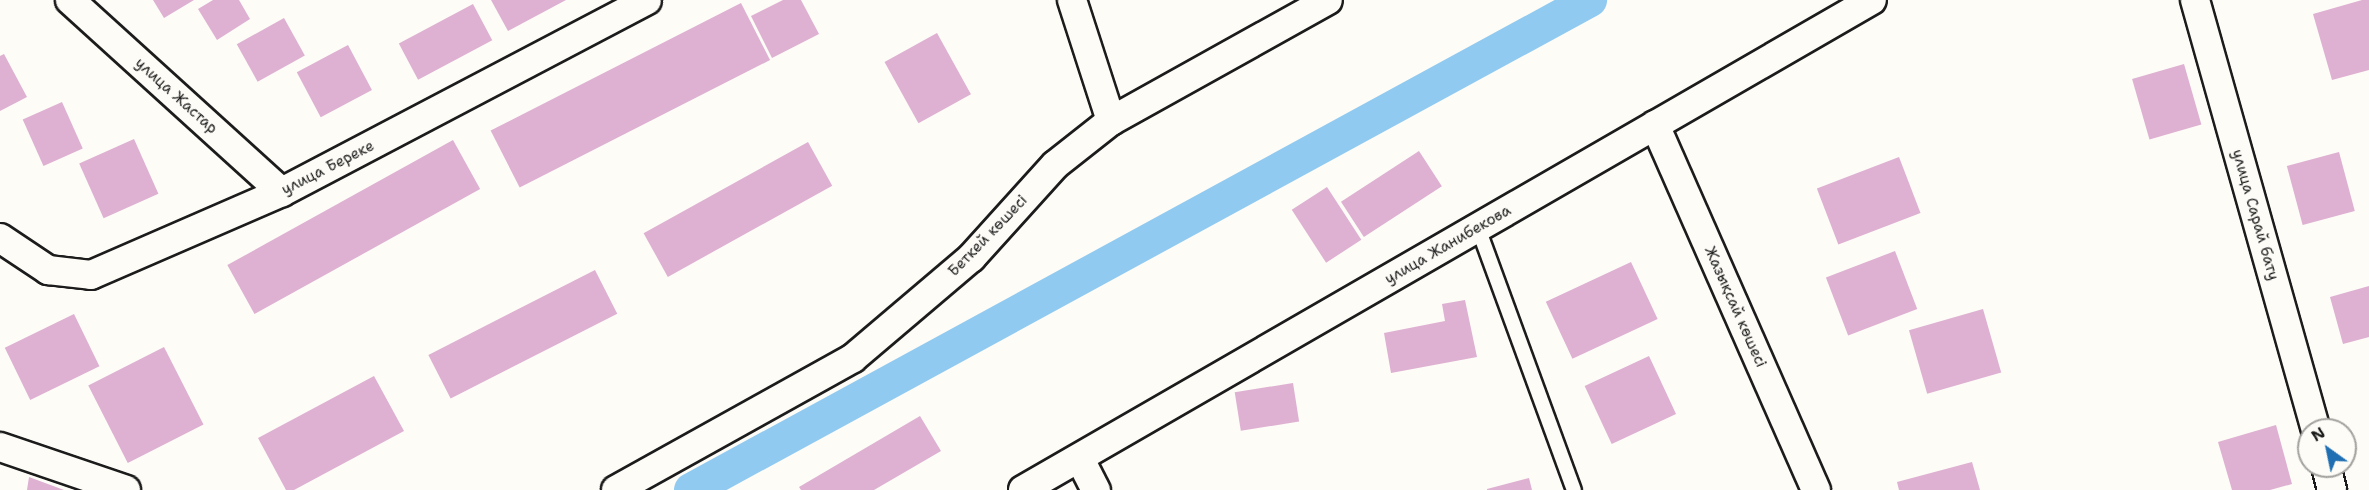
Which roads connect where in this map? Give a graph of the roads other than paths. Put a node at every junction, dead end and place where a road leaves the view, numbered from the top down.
1 (70, 0) edge
2 (647, 0) edge
3 (1072, 0) edge
4 (1328, 0) edge
5 (1872, 0) edge
6 (2195, 0) edge
7 (1111, 121) junction
8 (1655, 125) junction
9 (282, 192) junction
10 (1478, 228) junction
11 (0, 238) edge
12 (2313, 418) edge
13 (0, 447) edge
14 (1080, 459) junction
15 (126, 490) edge
16 (616, 490) edge
17 (1023, 490) edge
18 (1096, 490) edge
19 (1574, 490) edge
20 (1816, 490) edge

1 - 9 street, улица Жастар
2 - 9 street, улица Береке
3 - 7 street
4 - 7 street, Беткей көшесі
5 - 8 street, улица Жанибекова
6 - 12 street, улица Сарай бату
7 - 16 street, Беткей көшесі
8 - 10 street, улица Жанибекова
8 - 20 street, Жазықсай көшесі
9 - 11 street, улица Береке
10 - 14 street, улица Жанибекова
10 - 19 lane
13 - 15 street
14 - 17 street, улица Жанибекова
14 - 18 street

